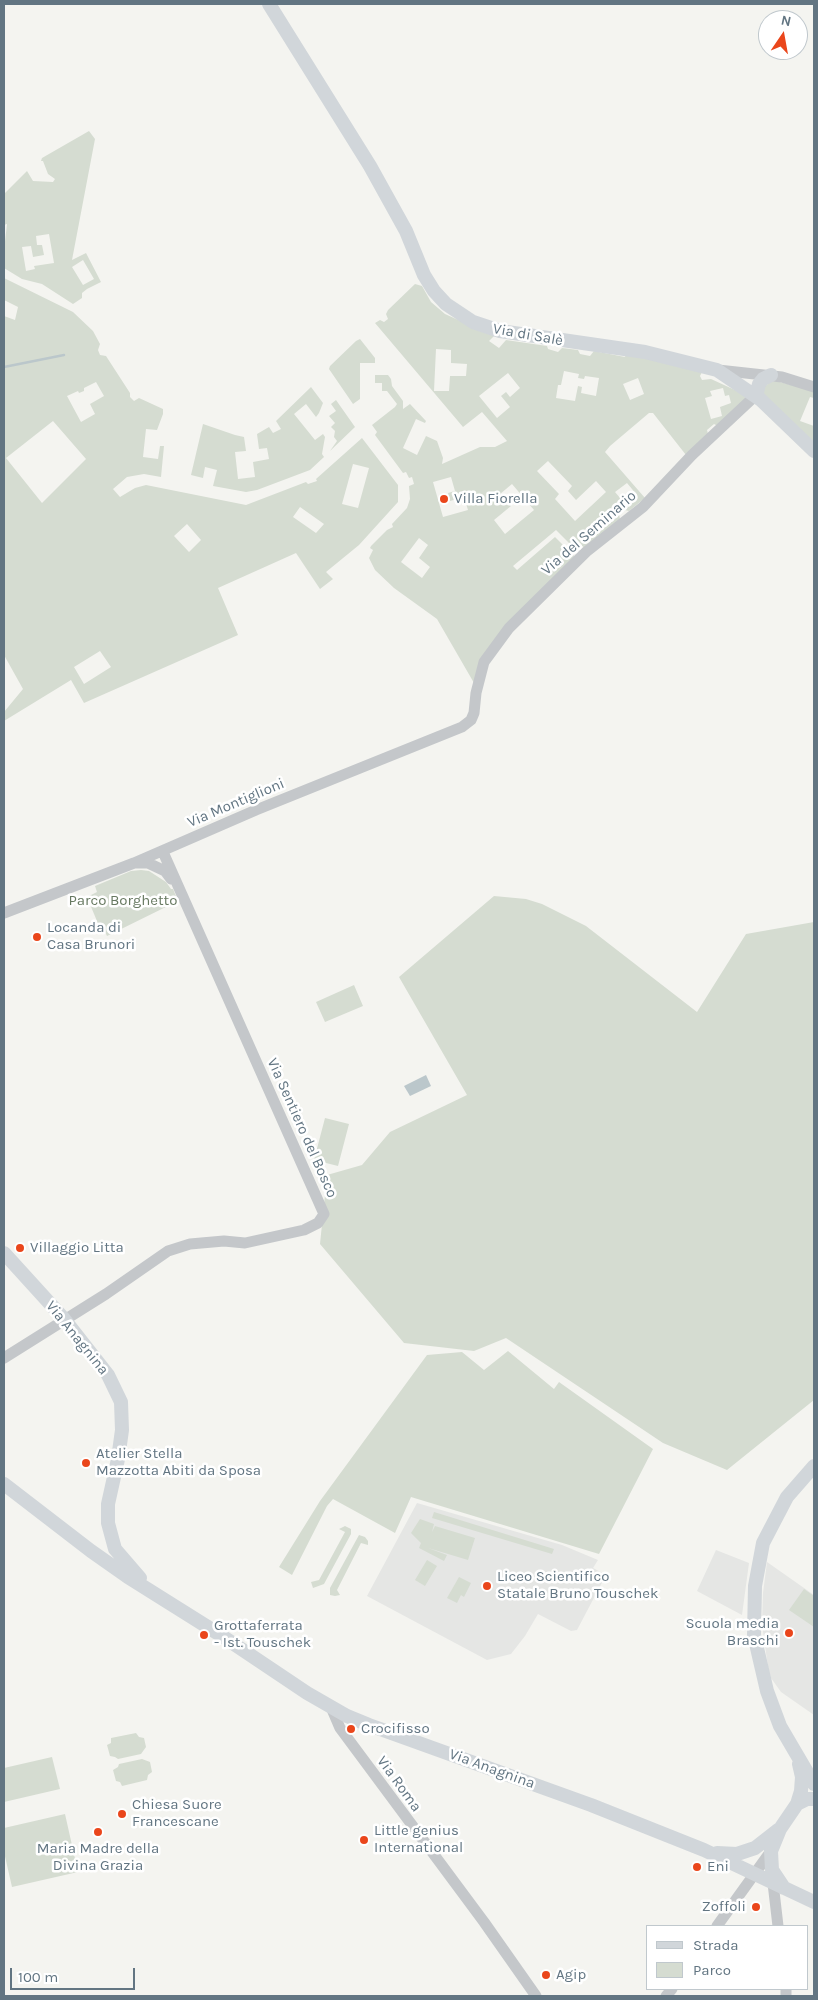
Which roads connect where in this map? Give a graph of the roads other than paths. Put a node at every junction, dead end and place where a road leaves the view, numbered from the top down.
1 (269, 4) edge
2 (717, 370) junction
3 (772, 375) junction
4 (814, 387) edge
5 (757, 397) junction
6 (814, 452) edge
7 (474, 713) joint
8 (163, 852) junction
9 (134, 864) junction
10 (179, 888) junction
11 (4, 913) edge
12 (4, 1253) edge
13 (64, 1319) junction
14 (4, 1358) edge
15 (814, 1466) edge
16 (4, 1484) edge
17 (115, 1549) junction
18 (90, 1551) junction
19 (158, 1596) junction
20 (331, 1707) junction
21 (797, 1756) junction
22 (814, 1784) edge
23 (814, 1799) edge
24 (796, 1804) junction
25 (780, 1829) junction
26 (704, 1850) junction
27 (771, 1851) junction
28 (755, 1874) junction
29 (779, 1886) junction
30 (814, 1902) edge
31 (718, 1925) edge
32 (778, 1925) edge
33 (536, 1996) edge

1 - 2 main road, Via di Salè
2 - 3 street
2 - 5 main road, Via di Salè
3 - 4 street
3 - 5 main road
5 - 6 main road, Via di Salè
5 - 7 street, Via del Seminario
7 - 8 street, Via Montiglioni
8 - 9 street, Via Montiglioni
8 - 10 street, Via Sentiero del Bosco
9 - 10 street, Via Sentiero del Bosco
9 - 11 street, Via Montiglioni
10 - 13 street, Via Sentiero del Bosco
12 - 13 main road, Via Anagnina
13 - 14 street, Via Sentiero del Bosco
13 - 17 main road, Via Anagnina
15 - 21 main road
16 - 18 main road, Via Anagnina
17 - 18 main road
17 - 19 main road, Via Anagnina
18 - 19 main road, Via Anagnina
19 - 20 main road, Via Anagnina
20 - 26 main road, Via Anagnina
20 - 33 street, Via Roma
21 - 22 main road
21 - 24 main road
23 - 24 main road
24 - 25 main road
25 - 26 main road
25 - 27 main road
26 - 28 main road, Via Anagnina
27 - 28 street
27 - 29 main road
28 - 29 main road, Via Anagnina
28 - 31 street
29 - 30 main road, Via Anagnina
29 - 32 street

